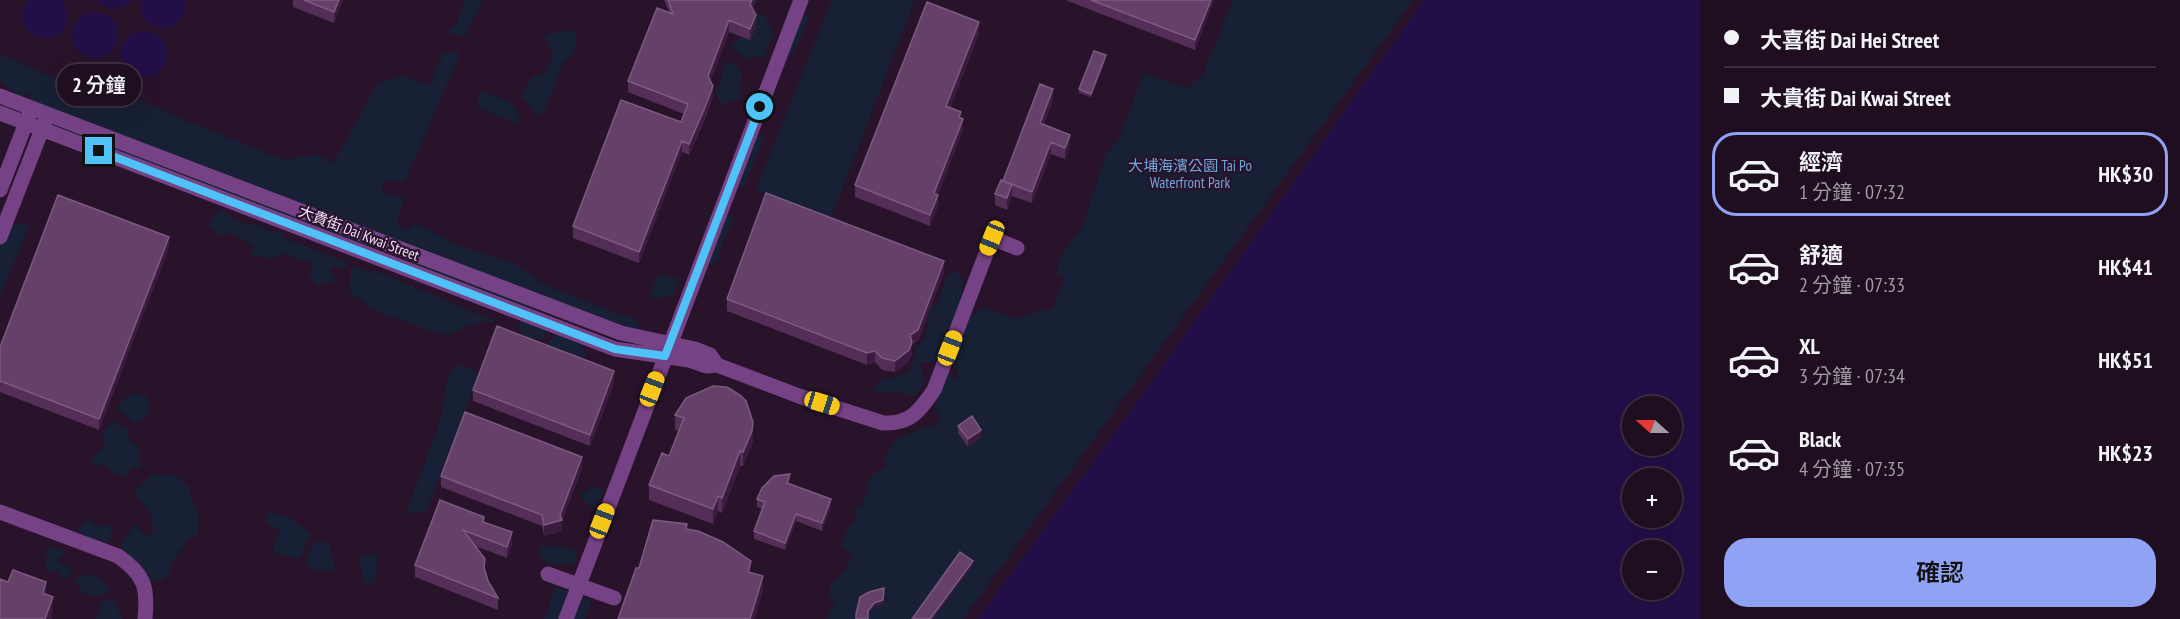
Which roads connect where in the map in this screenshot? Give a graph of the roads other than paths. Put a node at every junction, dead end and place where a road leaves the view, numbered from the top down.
1 (801, 0) edge
2 (0, 96) edge
3 (31, 108) junction
4 (0, 113) edge
5 (48, 114) junction
6 (26, 123) junction
7 (42, 129) junction
8 (0, 190) edge
9 (0, 237) edge
10 (1017, 248) dead end
11 (667, 350) junction
12 (0, 512) edge
13 (548, 574) dead end
14 (578, 584) junction
15 (614, 598) dead end
16 (145, 619) edge
17 (566, 619) edge

1 - 11 street
2 - 3 street, 大貴街 Dai Kwai Street
3 - 5 street, 大貴街 Dai Kwai Street
3 - 6 street
4 - 6 street, 大貴街 Dai Kwai Street
5 - 7 street
5 - 11 street, 大貴街 Dai Kwai Street
6 - 7 street, 大貴街 Dai Kwai Street
6 - 8 street
7 - 9 street
7 - 11 street, 大貴街 Dai Kwai Street
10 - 11 street, 大貴街 Dai Kwai Street
11 - 14 street
12 - 16 street
13 - 14 street
14 - 15 street
14 - 17 street

